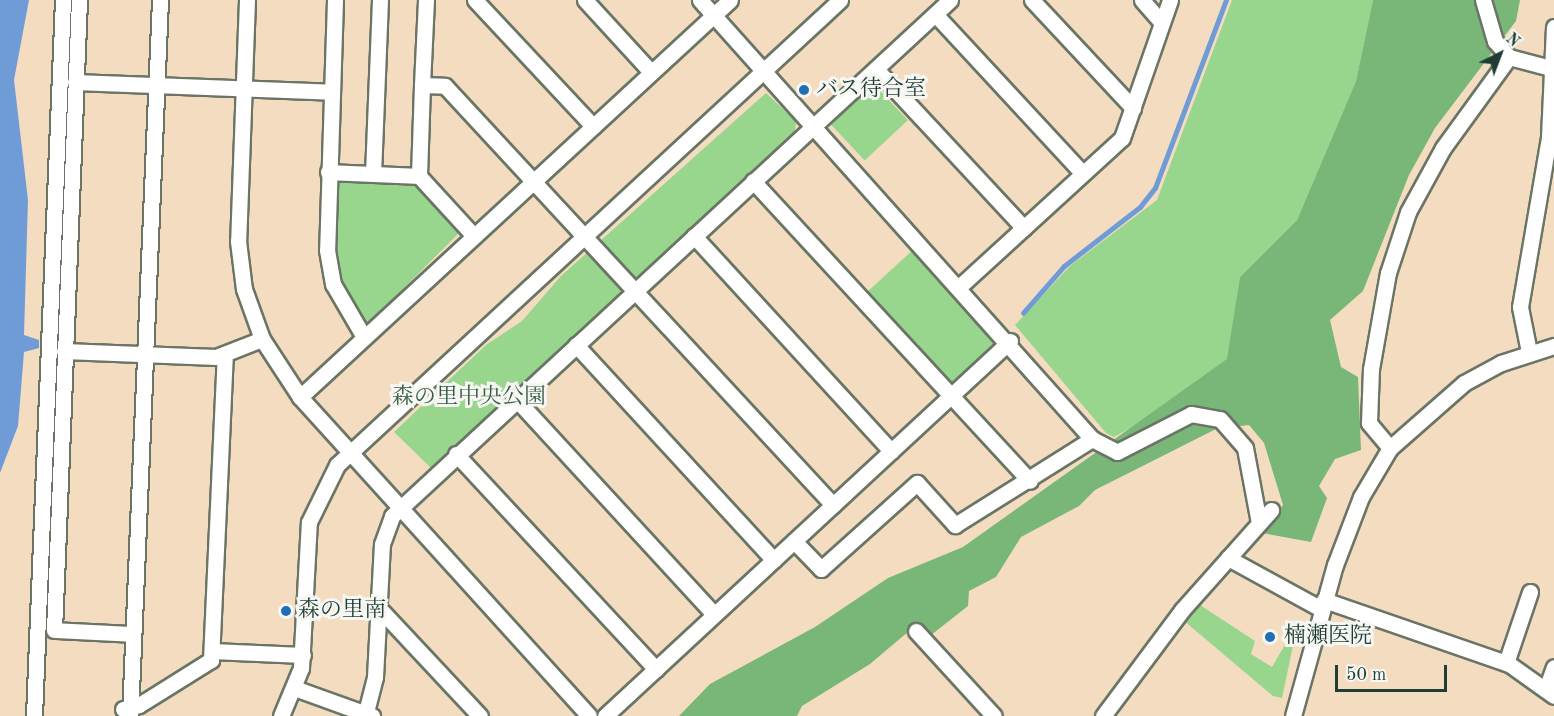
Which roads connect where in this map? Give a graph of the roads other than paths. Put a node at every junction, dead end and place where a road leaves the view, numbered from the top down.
1 (63, 0) edge
2 (78, 0) edge
3 (160, 0) edge
4 (247, 0) edge
5 (335, 0) edge
6 (380, 0) edge
7 (426, 0) edge
8 (475, 0) edge
9 (585, 0) edge
10 (700, 0) edge
11 (730, 0) edge
12 (840, 0) edge
13 (950, 0) edge
14 (1032, 0) edge
15 (1142, 0) edge
16 (1170, 0) edge
17 (1483, 0) edge
18 (935, 14) junction
19 (714, 15) junction
20 (1162, 23) junction
21 (1554, 27) edge
22 (1509, 57) junction
23 (1551, 68) junction
24 (876, 69) junction
25 (763, 71) junction
26 (651, 72) junction
27 (75, 82) junction
28 (422, 85) junction
29 (156, 86) junction
30 (243, 89) junction
31 (331, 92) junction
32 (1133, 108) junction
33 (592, 126) junction
34 (812, 128) junction
35 (328, 172) junction
36 (1082, 173) junction
37 (373, 174) junction
38 (419, 176) junction
39 (533, 181) junction
40 (753, 181) junction
41 (1024, 228) junction
42 (473, 236) junction
43 (584, 236) junction
44 (694, 236) junction
45 (960, 286) junction
46 (634, 290) junction
47 (364, 338) junction
48 (262, 339) junction
49 (1010, 341) junction
50 (576, 345) junction
51 (1554, 346) edge
52 (64, 351) junction
53 (1529, 352) junction
54 (145, 354) junction
55 (225, 355) junction
56 (951, 396) junction
57 (300, 397) junction
58 (516, 399) junction
59 (1092, 439) junction
60 (1390, 448) junction
61 (349, 450) junction
62 (891, 451) junction
63 (456, 454) junction
64 (1030, 481) junction
65 (833, 505) junction
66 (400, 507) junction
67 (1271, 510) dead end
68 (1259, 523) junction
69 (794, 541) junction
70 (1228, 558) junction
71 (774, 560) junction
72 (1530, 592) dead end
73 (1322, 604) junction
74 (378, 607) junction
75 (714, 614) junction
76 (916, 631) dead end
77 (134, 634) junction
78 (212, 651) junction
79 (303, 655) junction
80 (1506, 663) junction
81 (1554, 667) edge
82 (656, 669) junction
83 (297, 689) junction
84 (1550, 692) edge
85 (127, 711) edge
86 (368, 714) edge
87 (34, 716) edge
88 (281, 716) edge
89 (480, 716) edge
90 (589, 716) edge
91 (605, 716) edge
92 (994, 716) edge
93 (1103, 716) edge
94 (1293, 716) edge

1 - 87 street
2 - 27 street
3 - 29 street
4 - 30 street
5 - 31 street
6 - 37 street
7 - 28 street
8 - 33 street
9 - 26 street
10 - 19 street
11 - 19 street
12 - 25 street
13 - 18 street
14 - 32 street
15 - 20 street
16 - 20 street
17 - 22 street
18 - 24 street
18 - 36 street
19 - 25 street
19 - 26 street
20 - 32 street
21 - 23 street
22 - 23 street
22 - 60 street
23 - 53 street
24 - 34 street
24 - 41 street
25 - 34 street
25 - 43 street
26 - 33 street
27 - 29 street
27 - 52 street
28 - 38 street
28 - 39 street
29 - 30 street
29 - 54 street
30 - 31 street
30 - 48 street
31 - 35 street
32 - 36 street
33 - 39 street
34 - 40 street
34 - 45 street
35 - 37 street
35 - 47 street
36 - 41 street
37 - 38 street
38 - 42 street
39 - 42 street
39 - 43 street
40 - 44 street
40 - 56 street
41 - 45 street
42 - 47 street
43 - 46 street
43 - 61 street
44 - 46 street
44 - 62 street
45 - 49 street
46 - 50 street
46 - 65 street
47 - 57 street
48 - 55 street
48 - 57 street
49 - 56 street
49 - 59 street
50 - 58 street
50 - 71 street
51 - 53 street
52 - 54 street
52 - 77 street
53 - 60 street
54 - 55 street
54 - 77 street
55 - 78 street
56 - 62 street
56 - 64 street
57 - 61 street
58 - 63 street
58 - 75 street
59 - 64 street
59 - 68 street
60 - 73 street
61 - 66 street
61 - 79 street
62 - 65 street
63 - 66 street
63 - 82 street
64 - 69 street
65 - 69 street
66 - 74 street
66 - 90 street
67 - 68 street
68 - 70 street
69 - 71 street
70 - 73 street
70 - 93 street
71 - 75 street
72 - 80 street
73 - 80 street
73 - 94 street
74 - 86 street
74 - 89 street
75 - 82 street
76 - 92 street
77 - 85 street
78 - 79 street
78 - 85 street
79 - 83 street
80 - 84 street
81 - 84 street
82 - 91 street
83 - 86 street
83 - 88 street

